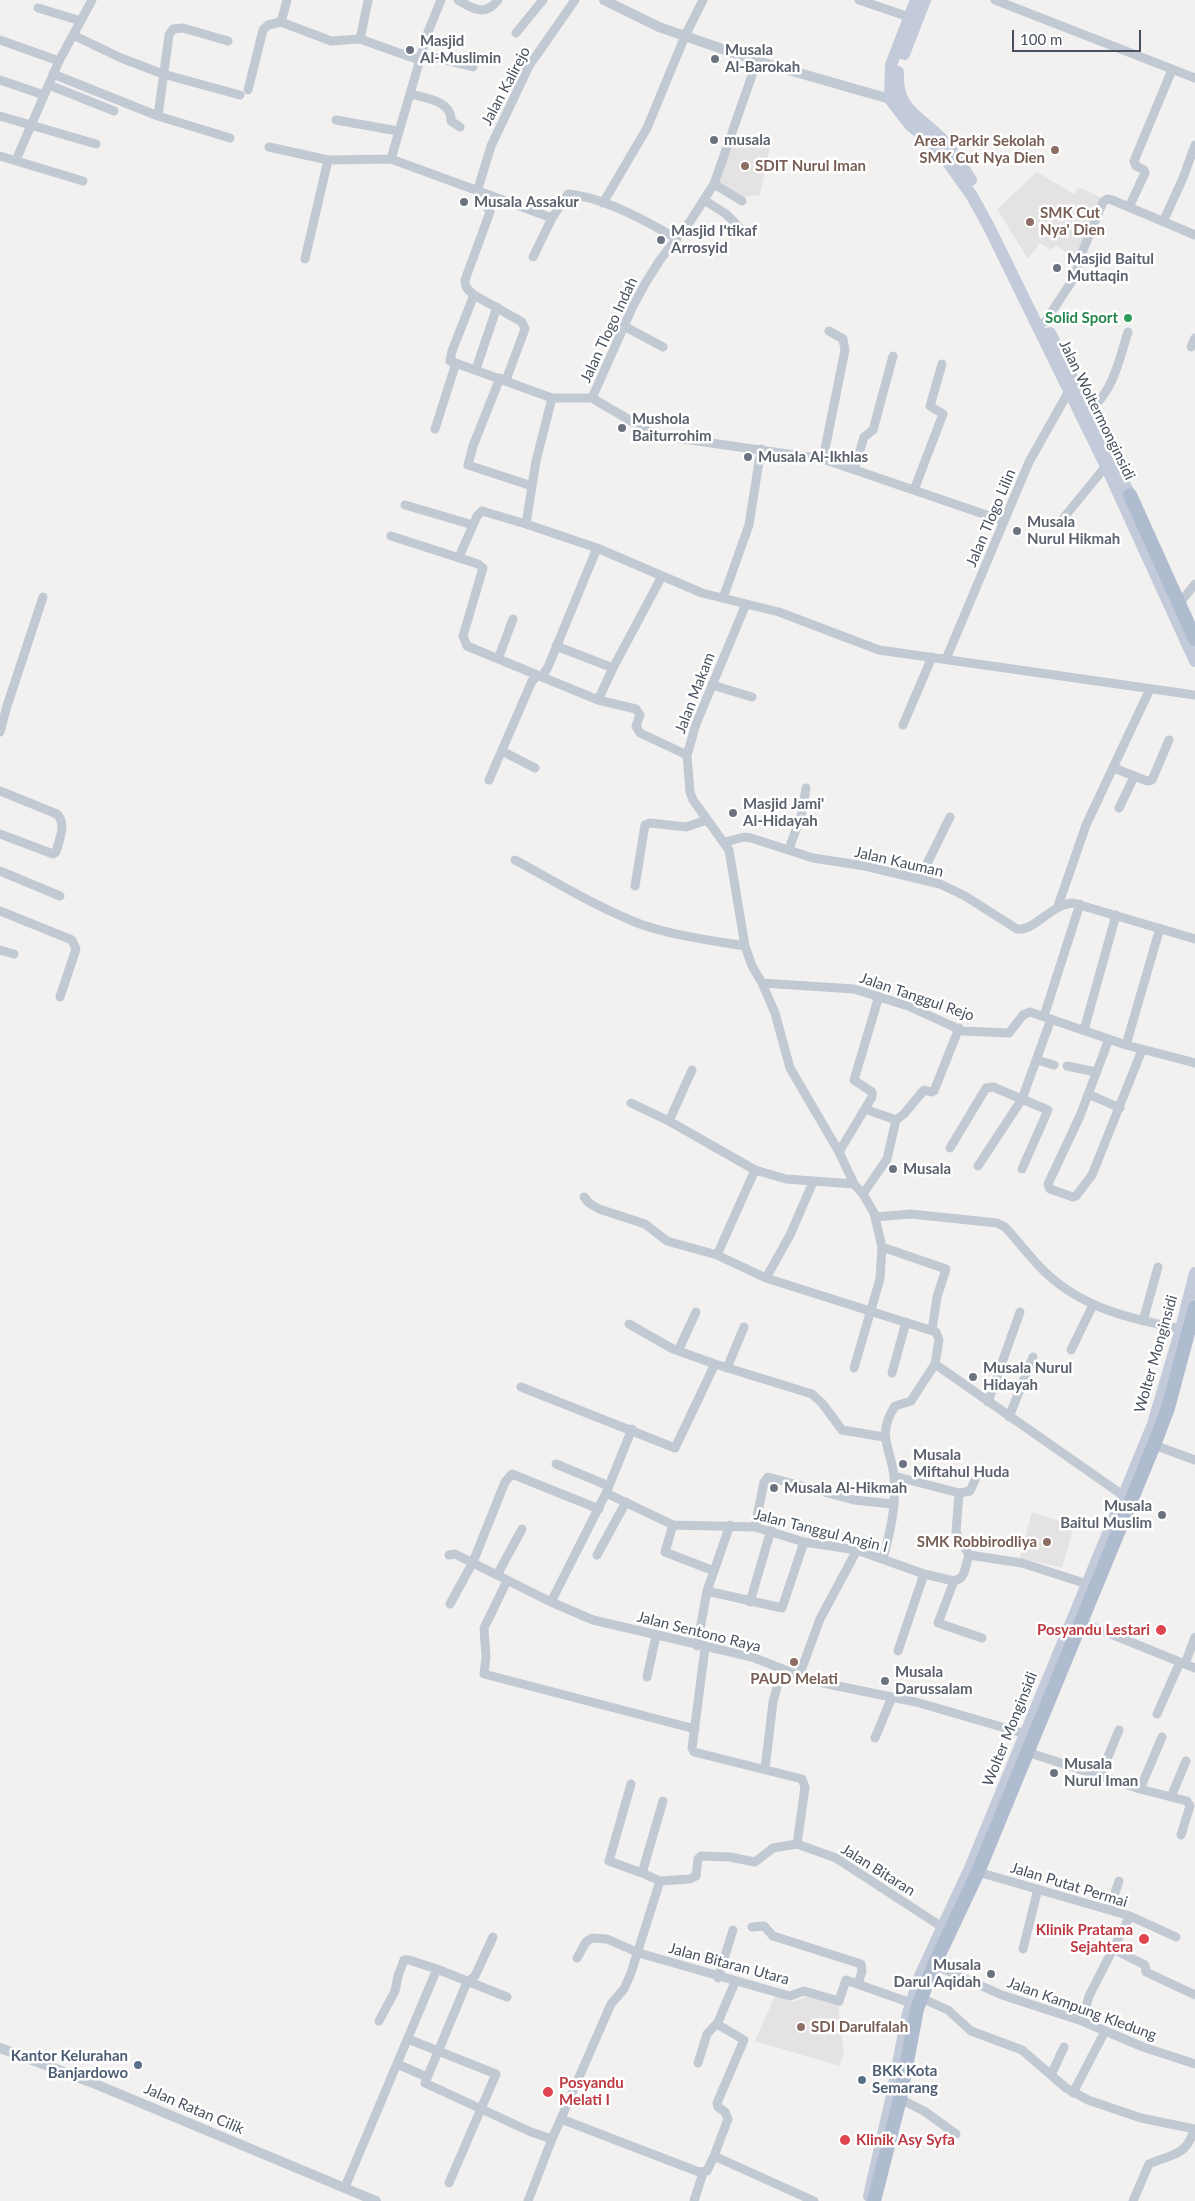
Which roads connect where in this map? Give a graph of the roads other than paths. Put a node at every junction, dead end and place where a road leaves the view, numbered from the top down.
1 (92, 0) edge
2 (441, 0) edge
3 (458, 0) edge
4 (498, 0) edge
5 (543, 0) edge
6 (575, 0) edge
7 (604, 0) edge
8 (703, 0) edge
9 (859, 0) edge
10 (916, 0) edge
11 (925, 0) edge
12 (995, 0) edge
13 (284, 1) edge
14 (368, 2) dead end
15 (1007, 2) edge
16 (38, 8) dead end
17 (909, 17) junction
18 (81, 21) junction
19 (282, 22) junction
20 (516, 32) dead end
21 (73, 36) junction
22 (685, 36) junction
23 (360, 39) junction
24 (0, 40) edge
25 (228, 40) dead end
26 (420, 57) junction
27 (59, 61) junction
28 (757, 61) junction
29 (473, 67) dead end
30 (1172, 70) junction
31 (53, 74) junction
32 (163, 74) junction
33 (1195, 78) edge
34 (0, 80) edge
35 (49, 85) junction
36 (411, 94) junction
37 (44, 95) junction
38 (890, 99) junction
39 (903, 103) junction
40 (114, 111) dead end
41 (0, 116) edge
42 (158, 116) junction
43 (336, 120) dead end
44 (31, 124) junction
45 (460, 127) dead end
46 (398, 131) junction
47 (230, 138) dead end
48 (96, 144) dead end
49 (1195, 145) edge
50 (268, 147) dead end
51 (0, 156) edge
52 (391, 159) junction
53 (16, 160) junction
54 (328, 160) junction
55 (84, 181) dead end
56 (714, 184) junction
57 (477, 192) junction
58 (488, 197) junction
59 (704, 200) junction
60 (742, 200) dead end
61 (604, 203) junction
62 (1129, 207) junction
63 (552, 218) junction
64 (1163, 222) junction
65 (742, 230) dead end
66 (1195, 235) edge
67 (677, 239) junction
68 (533, 257) dead end
69 (305, 259) dead end
70 (474, 295) junction
71 (497, 307) junction
72 (1045, 322) junction
73 (624, 326) junction
74 (829, 331) dead end
75 (1128, 332) dead end
76 (1195, 338) edge
77 (663, 347) dead end
78 (1191, 347) dead end
79 (894, 356) dead end
80 (456, 364) junction
81 (942, 364) dead end
82 (476, 369) junction
83 (503, 379) junction
84 (1069, 391) junction
85 (552, 398) junction
86 (592, 398) junction
87 (1089, 410) junction
88 (435, 429) dead end
89 (761, 449) junction
90 (823, 460) junction
91 (1106, 466) junction
92 (854, 470) junction
93 (532, 486) junction
94 (914, 490) junction
95 (1125, 496) junction
96 (405, 505) dead end
97 (1004, 521) junction
98 (1061, 521) dead end
99 (526, 524) junction
100 (473, 525) junction
101 (392, 536) dead end
102 (597, 548) junction
103 (459, 558) junction
104 (662, 576) junction
105 (1195, 584) edge
106 (43, 597) dead end
107 (723, 598) junction
108 (746, 604) junction
109 (1179, 604) junction
110 (513, 619) dead end
111 (1195, 639) edge
112 (556, 646) junction
113 (932, 657) junction
114 (498, 659) junction
115 (946, 659) junction
116 (1195, 661) edge
117 (613, 668) junction
118 (537, 676) junction
119 (712, 686) junction
120 (1150, 689) junction
121 (1195, 694) edge
122 (752, 697) dead end
123 (598, 700) junction
124 (903, 725) dead end
125 (0, 732) edge
126 (1169, 740) dead end
127 (502, 751) junction
128 (687, 755) junction
129 (535, 768) dead end
130 (1114, 768) junction
131 (1134, 777) junction
132 (490, 780) dead end
133 (806, 788) dead end
134 (0, 791) edge
135 (1119, 808) dead end
136 (950, 817) dead end
137 (708, 820) junction
138 (0, 834) edge
139 (726, 842) junction
140 (789, 849) junction
141 (514, 860) dead end
142 (0, 871) edge
143 (920, 878) junction
144 (635, 886) dead end
145 (60, 896) dead end
146 (1080, 904) junction
147 (1058, 906) junction
148 (0, 910) edge
149 (1116, 915) junction
150 (1160, 928) junction
151 (1195, 939) edge
152 (745, 946) junction
153 (0, 950) edge
154 (14, 954) dead end
155 (762, 983) junction
156 (879, 996) junction
157 (60, 997) dead end
158 (1048, 1018) junction
159 (959, 1028) junction
160 (1084, 1030) junction
161 (1109, 1038) junction
162 (1126, 1045) junction
163 (1142, 1050) junction
164 (1036, 1060) junction
165 (1195, 1063) edge
166 (1054, 1066) dead end
167 (1067, 1066) dead end
168 (692, 1070) dead end
169 (1096, 1072) junction
170 (1088, 1094) junction
171 (1022, 1099) junction
172 (631, 1103) dead end
173 (1120, 1108) junction
174 (865, 1109) junction
175 (896, 1120) junction
176 (669, 1121) junction
177 (950, 1148) dead end
178 (839, 1152) junction
179 (978, 1166) dead end
180 (1022, 1169) dead end
181 (755, 1170) junction
182 (813, 1182) junction
183 (854, 1184) junction
184 (863, 1194) junction
185 (584, 1197) dead end
186 (875, 1218) junction
187 (882, 1247) junction
188 (717, 1255) junction
189 (1158, 1267) dead end
190 (1195, 1273) edge
191 (766, 1278) junction
192 (1093, 1305) junction
193 (1195, 1307) edge
194 (696, 1312) dead end
195 (869, 1312) junction
196 (1020, 1312) dead end
197 (1142, 1321) junction
198 (906, 1322) junction
199 (629, 1324) dead end
200 (744, 1327) dead end
201 (932, 1330) junction
202 (1188, 1336) edge
203 (1071, 1350) dead end
204 (678, 1351) junction
205 (1033, 1357) dead end
206 (714, 1364) junction
207 (934, 1364) junction
208 (727, 1368) junction
209 (854, 1368) dead end
210 (892, 1373) dead end
211 (521, 1387) dead end
212 (988, 1402) junction
213 (1009, 1417) junction
214 (632, 1429) junction
215 (884, 1437) junction
216 (1154, 1445) junction
217 (1195, 1460) edge
218 (556, 1464) dead end
219 (979, 1471) dead end
220 (894, 1476) junction
221 (608, 1489) junction
222 (959, 1493) junction
223 (1124, 1496) junction
224 (626, 1502) junction
225 (893, 1504) junction
226 (599, 1509) junction
227 (673, 1525) junction
228 (730, 1525) junction
229 (755, 1527) junction
230 (522, 1530) dead end
231 (770, 1530) junction
232 (804, 1542) junction
233 (856, 1550) junction
234 (598, 1555) dead end
235 (969, 1555) junction
236 (449, 1556) dead end
237 (883, 1559) junction
238 (473, 1562) junction
239 (714, 1571) junction
240 (924, 1574) junction
241 (497, 1575) junction
242 (507, 1581) junction
243 (954, 1581) junction
244 (1088, 1584) junction
245 (707, 1591) junction
246 (551, 1602) junction
247 (750, 1602) junction
248 (450, 1604) dead end
249 (1082, 1622) junction
250 (656, 1636) junction
251 (1195, 1637) edge
252 (982, 1638) dead end
253 (701, 1646) junction
254 (898, 1651) dead end
255 (1182, 1663) junction
256 (1195, 1668) edge
257 (782, 1669) junction
258 (799, 1676) junction
259 (647, 1677) dead end
260 (892, 1697) junction
261 (1157, 1714) dead end
262 (695, 1729) junction
263 (1118, 1730) dead end
264 (1026, 1734) junction
265 (1162, 1737) dead end
266 (875, 1738) dead end
267 (1022, 1757) junction
268 (1186, 1761) dead end
269 (766, 1769) junction
270 (1100, 1776) junction
271 (631, 1784) dead end
272 (1140, 1789) junction
273 (1171, 1797) junction
274 (663, 1801) dead end
275 (1181, 1835) dead end
276 (797, 1844) junction
277 (978, 1872) junction
278 (642, 1873) junction
279 (660, 1881) junction
280 (1119, 1881) dead end
281 (1038, 1889) junction
282 (1109, 1910) junction
283 (1130, 1916) junction
284 (752, 1927) dead end
285 (942, 1927) junction
286 (733, 1930) dead end
287 (493, 1937) dead end
288 (1176, 1937) dead end
289 (1023, 1949) dead end
290 (1113, 1949) junction
291 (639, 1953) junction
292 (577, 1958) dead end
293 (934, 1964) junction
294 (437, 1969) junction
295 (718, 1978) junction
296 (467, 1982) junction
297 (735, 1982) junction
298 (858, 1984) junction
299 (1195, 1995) edge
300 (507, 1997) dead end
301 (909, 2000) junction
302 (379, 2021) dead end
303 (1082, 2022) junction
304 (717, 2024) junction
305 (1105, 2031) junction
306 (408, 2039) junction
307 (1064, 2047) dead end
308 (0, 2048) edge
309 (438, 2050) junction
310 (396, 2064) junction
311 (698, 2064) dead end
312 (1195, 2064) edge
313 (1051, 2075) junction
314 (427, 2077) junction
315 (1073, 2093) junction
316 (900, 2098) junction
317 (481, 2109) junction
318 (561, 2120) junction
319 (1195, 2129) edge
320 (956, 2134) dead end
321 (552, 2139) junction
322 (714, 2156) junction
323 (703, 2173) junction
324 (449, 2183) dead end
325 (345, 2187) junction
326 (376, 2201) edge
327 (528, 2201) edge
328 (694, 2201) edge
329 (814, 2201) edge
330 (867, 2201) edge
331 (874, 2201) edge
332 (1133, 2201) edge

1 - 18 street
2 - 26 street
3 - 4 street
5 - 20 street
6 - 57 street, Jalan Kalirejo
7 - 22 street
8 - 22 street
9 - 17 street
10 - 17 main road
11 - 39 main road
12 - 15 street
13 - 19 street
14 - 23 street
15 - 30 street
16 - 18 street
17 - 38 main road
18 - 21 street
19 - 23 street
19 - 32 street
21 - 27 street
21 - 32 street
22 - 28 street
22 - 61 street
23 - 26 street
24 - 27 street
25 - 32 street
26 - 29 street
26 - 36 street
27 - 31 street
28 - 38 street
28 - 56 street, Jalan Tlogo Indah
30 - 33 street
30 - 62 street
31 - 35 street
31 - 42 street
32 - 42 street
34 - 37 street
35 - 37 street
35 - 40 street
36 - 45 street
36 - 46 street
37 - 44 street
38 - 39 street
38 - 84 main road, Jalan Woltermonginsidi
39 - 72 main road, Jalan Woltermonginsidi
41 - 44 street
42 - 47 street
43 - 46 street
44 - 48 street
44 - 53 street
46 - 52 street
49 - 64 street
50 - 54 street
51 - 53 street
52 - 54 street
52 - 57 street
53 - 55 street
54 - 69 street
56 - 59 street, Jalan Tlogo Indah
56 - 60 street
57 - 58 street
58 - 63 street
58 - 70 street
59 - 65 street
59 - 67 street, Jalan Tlogo Indah
61 - 63 street
61 - 67 street
62 - 64 street
62 - 72 street
63 - 68 street
64 - 66 street
67 - 73 street, Jalan Tlogo Indah
70 - 71 street
70 - 80 street
71 - 82 street
71 - 83 street
72 - 87 main road, Jalan Woltermonginsidi
73 - 77 street
73 - 86 street, Jalan Tlogo Indah
74 - 90 street
75 - 87 street
76 - 78 street
79 - 92 street
80 - 82 street
80 - 88 street
81 - 94 street
82 - 83 street
83 - 85 street
83 - 93 street
84 - 91 main road, Jalan Woltermonginsidi
84 - 97 street, Jalan Tlogo Lilin
85 - 86 street
85 - 93 street
86 - 89 street
87 - 95 main road, Jalan Woltermonginsidi
89 - 90 street
89 - 107 street
90 - 92 street
91 - 95 main road, Jalan Woltermonginsidi
91 - 98 street
92 - 94 street
93 - 99 street
94 - 97 street
95 - 109 main road
95 - 116 main road
96 - 100 street
97 - 115 street, Jalan Tlogo Lilin
99 - 100 street
99 - 102 street
100 - 103 street
101 - 103 street
102 - 104 street
102 - 112 street
103 - 114 street
104 - 107 street
104 - 117 street
105 - 109 street
106 - 125 street
107 - 108 street
108 - 113 street
108 - 119 street, Jalan Makam
109 - 111 main road
110 - 114 street
112 - 117 street
112 - 118 street
113 - 115 street
113 - 124 street
114 - 118 street
115 - 120 street
117 - 123 street
118 - 123 street
118 - 127 street
119 - 122 street
119 - 128 street, Jalan Makam
120 - 121 street
120 - 130 street
123 - 128 street
126 - 131 street
127 - 129 street
127 - 132 street
128 - 137 street, Jalan Makam
130 - 131 street
130 - 147 street
131 - 135 street
133 - 140 street
134 - 138 street
136 - 143 street
137 - 139 street, Jalan Makam
137 - 144 street
139 - 140 street, Jalan Kauman
139 - 152 street
140 - 143 street, Jalan Kauman
141 - 152 street
142 - 145 street
143 - 147 street, Jalan Kauman
146 - 147 street
146 - 149 street
146 - 158 street
148 - 157 street
149 - 150 street
149 - 160 street
150 - 151 street
150 - 162 street
152 - 155 street
153 - 154 street
155 - 156 street, Jalan Tanggul Rejo
155 - 178 street
156 - 159 street, Jalan Tanggul Rejo
156 - 174 street
158 - 159 street, Jalan Tanggul Rejo
158 - 160 street, Jalan Tanggul Rejo
158 - 164 street
159 - 175 street
160 - 161 street, Jalan Tanggul Rejo
161 - 162 street, Jalan Tanggul Rejo
161 - 169 street
162 - 163 street, Jalan Tanggul Rejo
163 - 165 street, Jalan Tanggul Rejo
163 - 173 street
164 - 166 street
164 - 171 street
167 - 169 street
168 - 176 street
169 - 170 street
170 - 173 street
170 - 173 street
171 - 177 street
171 - 179 street
171 - 180 street
172 - 176 street
174 - 175 street
174 - 178 street
175 - 184 street
176 - 181 street
178 - 183 street
181 - 182 street
181 - 188 street
182 - 183 street
182 - 191 street
183 - 184 street
184 - 186 street
185 - 188 street
186 - 187 street
186 - 192 street
187 - 195 street
187 - 201 street
188 - 191 street
189 - 197 street
190 - 202 main road, Wolter Monginsidi
191 - 195 street
192 - 197 street
192 - 203 street
193 - 202 main road, Wolter Monginsidi
194 - 204 street
195 - 198 street
195 - 209 street
196 - 212 street
197 - 202 street
198 - 201 street
198 - 210 street
199 - 204 street
200 - 208 street
201 - 207 street
202 - 216 main road, Wolter Monginsidi
202 - 223 main road, Wolter Monginsidi
204 - 206 street
205 - 213 street
206 - 208 street
206 - 214 street
207 - 212 street
207 - 215 street
208 - 215 street
211 - 214 street
212 - 213 street
213 - 223 street
214 - 221 street
215 - 220 street
216 - 217 street
216 - 249 main road, Wolter Monginsidi
218 - 221 street
219 - 222 street
220 - 222 street
220 - 225 street
221 - 224 street
221 - 226 street
222 - 235 street
223 - 244 main road, Wolter Monginsidi
224 - 227 street
224 - 234 street
225 - 229 street
225 - 237 street
226 - 238 street
226 - 246 street
227 - 228 street, Jalan Tanggul Angin I
227 - 239 street
228 - 229 street, Jalan Tanggul Angin I
228 - 239 street
229 - 231 street, Jalan Tanggul Angin I
230 - 241 street
231 - 232 street, Jalan Tanggul Angin I
231 - 247 street
232 - 233 street, Jalan Tanggul Angin I
232 - 247 street
233 - 237 street, Jalan Tanggul Angin I
233 - 258 street
235 - 243 street
235 - 244 street
236 - 238 street, Jalan Sentono Raya
237 - 240 street, Jalan Tanggul Angin I
238 - 241 street, Jalan Sentono Raya
238 - 248 street
239 - 245 street
240 - 243 street, Jalan Tanggul Angin I
240 - 254 street
241 - 242 street, Jalan Sentono Raya
242 - 246 street, Jalan Sentono Raya
242 - 262 street
243 - 252 street
244 - 264 main road, Wolter Monginsidi
245 - 247 street
245 - 253 street
246 - 250 street, Jalan Sentono Raya
249 - 255 street
249 - 267 main road, Wolter Monginsidi
250 - 253 street, Jalan Sentono Raya
250 - 259 street
251 - 255 street
253 - 257 street, Jalan Sentono Raya
253 - 262 street
255 - 256 street
255 - 261 street
257 - 258 street, Jalan Sentono Raya
257 - 269 street
258 - 260 street, Jalan Sentono Raya
260 - 264 street, Jalan Sentono Raya
260 - 266 street
262 - 269 street
263 - 270 street
264 - 267 main road, Wolter Monginsidi
265 - 272 street
267 - 270 street
267 - 277 main road, Wolter Monginsidi
267 - 285 main road, Wolter Monginsidi
268 - 273 street
269 - 276 street
270 - 272 street
271 - 278 street
272 - 273 street
273 - 275 street
274 - 278 street
276 - 279 street, Jalan Bitaran
276 - 285 street, Jalan Bitaran
277 - 281 street, Jalan Putat Permai
277 - 293 main road, Wolter Monginsidi
278 - 279 street
279 - 291 street
280 - 282 street
281 - 282 street, Jalan Putat Permai
281 - 289 street
282 - 283 street, Jalan Putat Permai
283 - 288 street
283 - 290 street, Jalan Putat Permai
284 - 298 street
285 - 301 main road, Wolter Monginsidi
286 - 295 street
287 - 296 street
290 - 299 street
290 - 303 street, Jalan Putat Permai
291 - 292 street, Jalan Bitaran Utara
291 - 295 street, Jalan Bitaran Utara
291 - 318 street
293 - 301 main road, Wolter Monginsidi
293 - 303 street, Jalan Kampung Kledung
294 - 296 street
294 - 302 street
294 - 306 street
295 - 297 street, Jalan Bitaran Utara
296 - 300 street
296 - 309 street
297 - 298 street, Jalan Bitaran Utara
297 - 304 street
298 - 301 street
301 - 313 street
301 - 316 main road, Wolter Monginsidi
301 - 330 main road, Wolter Monginsidi
303 - 305 street, Jalan Kampung Kledung
304 - 311 street
304 - 322 street
305 - 312 street, Jalan Kampung Kledung
305 - 315 street
306 - 309 street
306 - 310 street
307 - 313 street
308 - 325 street, Jalan Ratan Cilik
309 - 314 street
309 - 317 street
310 - 314 street
310 - 325 street
313 - 315 street
314 - 317 street
315 - 319 street
316 - 320 street
316 - 331 main road, Wolter Monginsidi
317 - 321 street
317 - 324 street
318 - 321 street
318 - 323 street
319 - 332 street
321 - 327 street
322 - 323 street
322 - 329 street
323 - 328 street
325 - 326 street, Jalan Ratan Cilik

